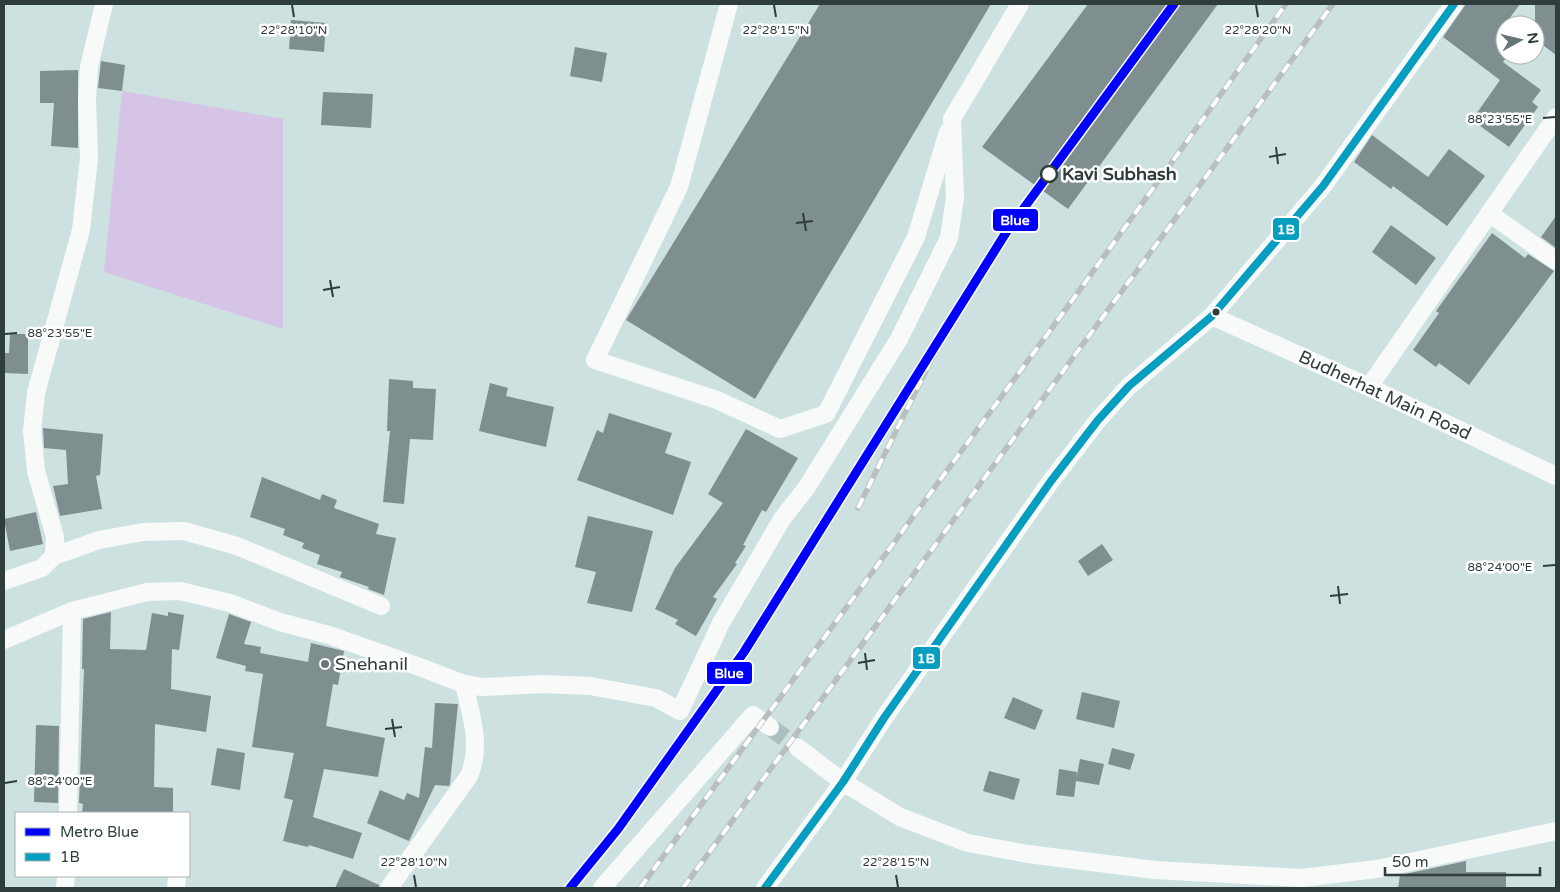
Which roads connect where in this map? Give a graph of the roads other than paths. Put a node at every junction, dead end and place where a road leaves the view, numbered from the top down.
1 (104, 4) edge
2 (729, 4) edge
3 (1020, 4) edge
4 (1454, 4) edge
5 (1556, 117) edge
6 (952, 119) junction
7 (1488, 213) junction
8 (1556, 261) edge
9 (1212, 316) junction
10 (1369, 387) junction
11 (1556, 476) edge
12 (54, 556) junction
13 (4, 581) edge
14 (381, 606) dead end
15 (72, 610) junction
16 (4, 640) edge
17 (464, 684) junction
18 (770, 727) tunnel mouth
19 (797, 747) tunnel mouth
20 (843, 782) junction
21 (68, 812) edge
22 (1556, 831) edge
23 (1254, 882) edge
24 (389, 888) edge
25 (602, 888) edge
26 (765, 888) edge

1 - 12 street
2 - 6 street
3 - 6 street
4 - 9 street
5 - 7 street
6 - 17 street
7 - 8 street
7 - 10 street
9 - 10 street, Budherhat Main Road
9 - 20 street
10 - 11 street, Budherhat Main Road
12 - 13 street
12 - 14 street
15 - 16 street
15 - 17 street
15 - 21 street
17 - 24 street
18 - 25 street
19 - 20 street
20 - 23 street
20 - 26 street
22 - 23 street

